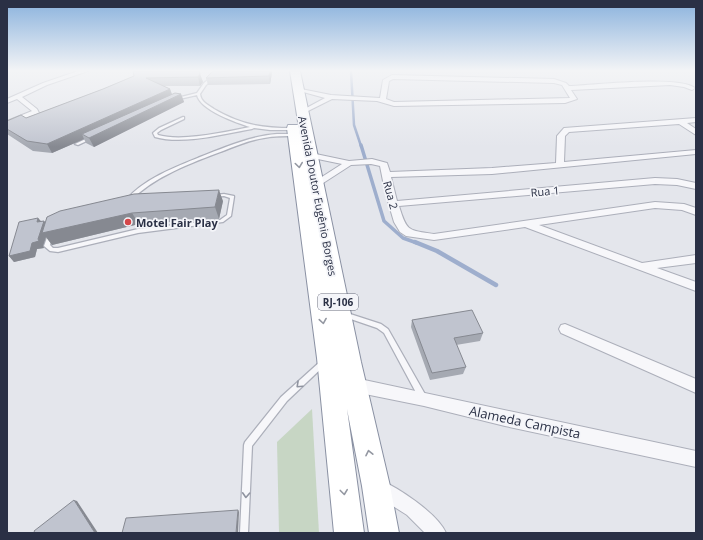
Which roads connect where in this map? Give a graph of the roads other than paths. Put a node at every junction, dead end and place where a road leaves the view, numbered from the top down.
1 (184, 96) edge
2 (199, 96) edge
3 (291, 96) edge
4 (297, 96) edge
5 (384, 96) edge
6 (572, 96) edge
7 (18, 97) joint
8 (331, 97) joint
9 (383, 100) junction
10 (7, 101) edge
11 (169, 102) edge
12 (182, 118) dead end
13 (696, 120) edge
14 (680, 121) junction
15 (7, 124) edge
16 (297, 125) junction
17 (254, 127) junction
18 (696, 133) edge
19 (98, 134) edge
20 (77, 144) dead end
21 (696, 152) edge
22 (311, 155) junction
23 (349, 163) junction
24 (560, 165) junction
25 (386, 175) junction
26 (317, 184) junction
27 (696, 186) edge
28 (393, 204) junction
29 (124, 205) junction
30 (696, 212) edge
31 (524, 223) junction
32 (696, 259) edge
33 (642, 267) junction
34 (696, 287) edge
35 (340, 313) junction
36 (565, 329) dead end
37 (328, 358) junction
38 (355, 384) junction
39 (696, 386) edge
40 (424, 399) junction
41 (696, 459) edge
42 (376, 486) junction
43 (244, 533) edge
44 (349, 533) edge
45 (384, 533) edge
46 (437, 533) edge

1 - 11 lane
2 - 17 lane
3 - 16 highway, Avenida Doutor Eugênio Borges / RJ-106
4 - 16 highway, Avenida Doutor Eugênio Borges / RJ-106
5 - 9 street
6 - 9 street
7 - 10 street
7 - 15 street
8 - 9 street
8 - 16 street
12 - 17 lane
13 - 14 street
14 - 18 street
14 - 24 street
16 - 17 lane
16 - 22 highway, Avenida Doutor Eugênio Borges / RJ-106
16 - 29 lane
16 -> 37 highway, Avenida Doutor Eugênio Borges / RJ-106
19 - 20 lane
21 - 24 street
22 - 23 street
22 - 26 highway, Avenida Doutor Eugênio Borges / RJ-106
23 - 25 street
23 - 26 street
24 - 25 street, Rua 2
25 - 28 street, Rua 2
26 - 35 highway, Avenida Doutor Eugênio Borges / RJ-106
27 - 28 street, Rua 1
28 - 31 street, Rua 2
29 - 29 lane
30 - 31 street, Rua 2
31 - 33 street
32 - 33 street
33 - 34 street
35 - 38 highway, Avenida Doutor Eugênio Borges / RJ-106
35 - 40 lane
36 - 39 street
37 -> 43 lane
37 -> 44 highway, Avenida Doutor Eugênio Borges / RJ-106
38 - 40 street, Alameda Campista
42 -> 38 highway, Avenida Doutor Eugênio Borges / RJ-106
40 - 41 street, Alameda Campista
42 - 45 highway, Avenida Doutor Eugênio Borges / RJ-106
42 - 46 street

